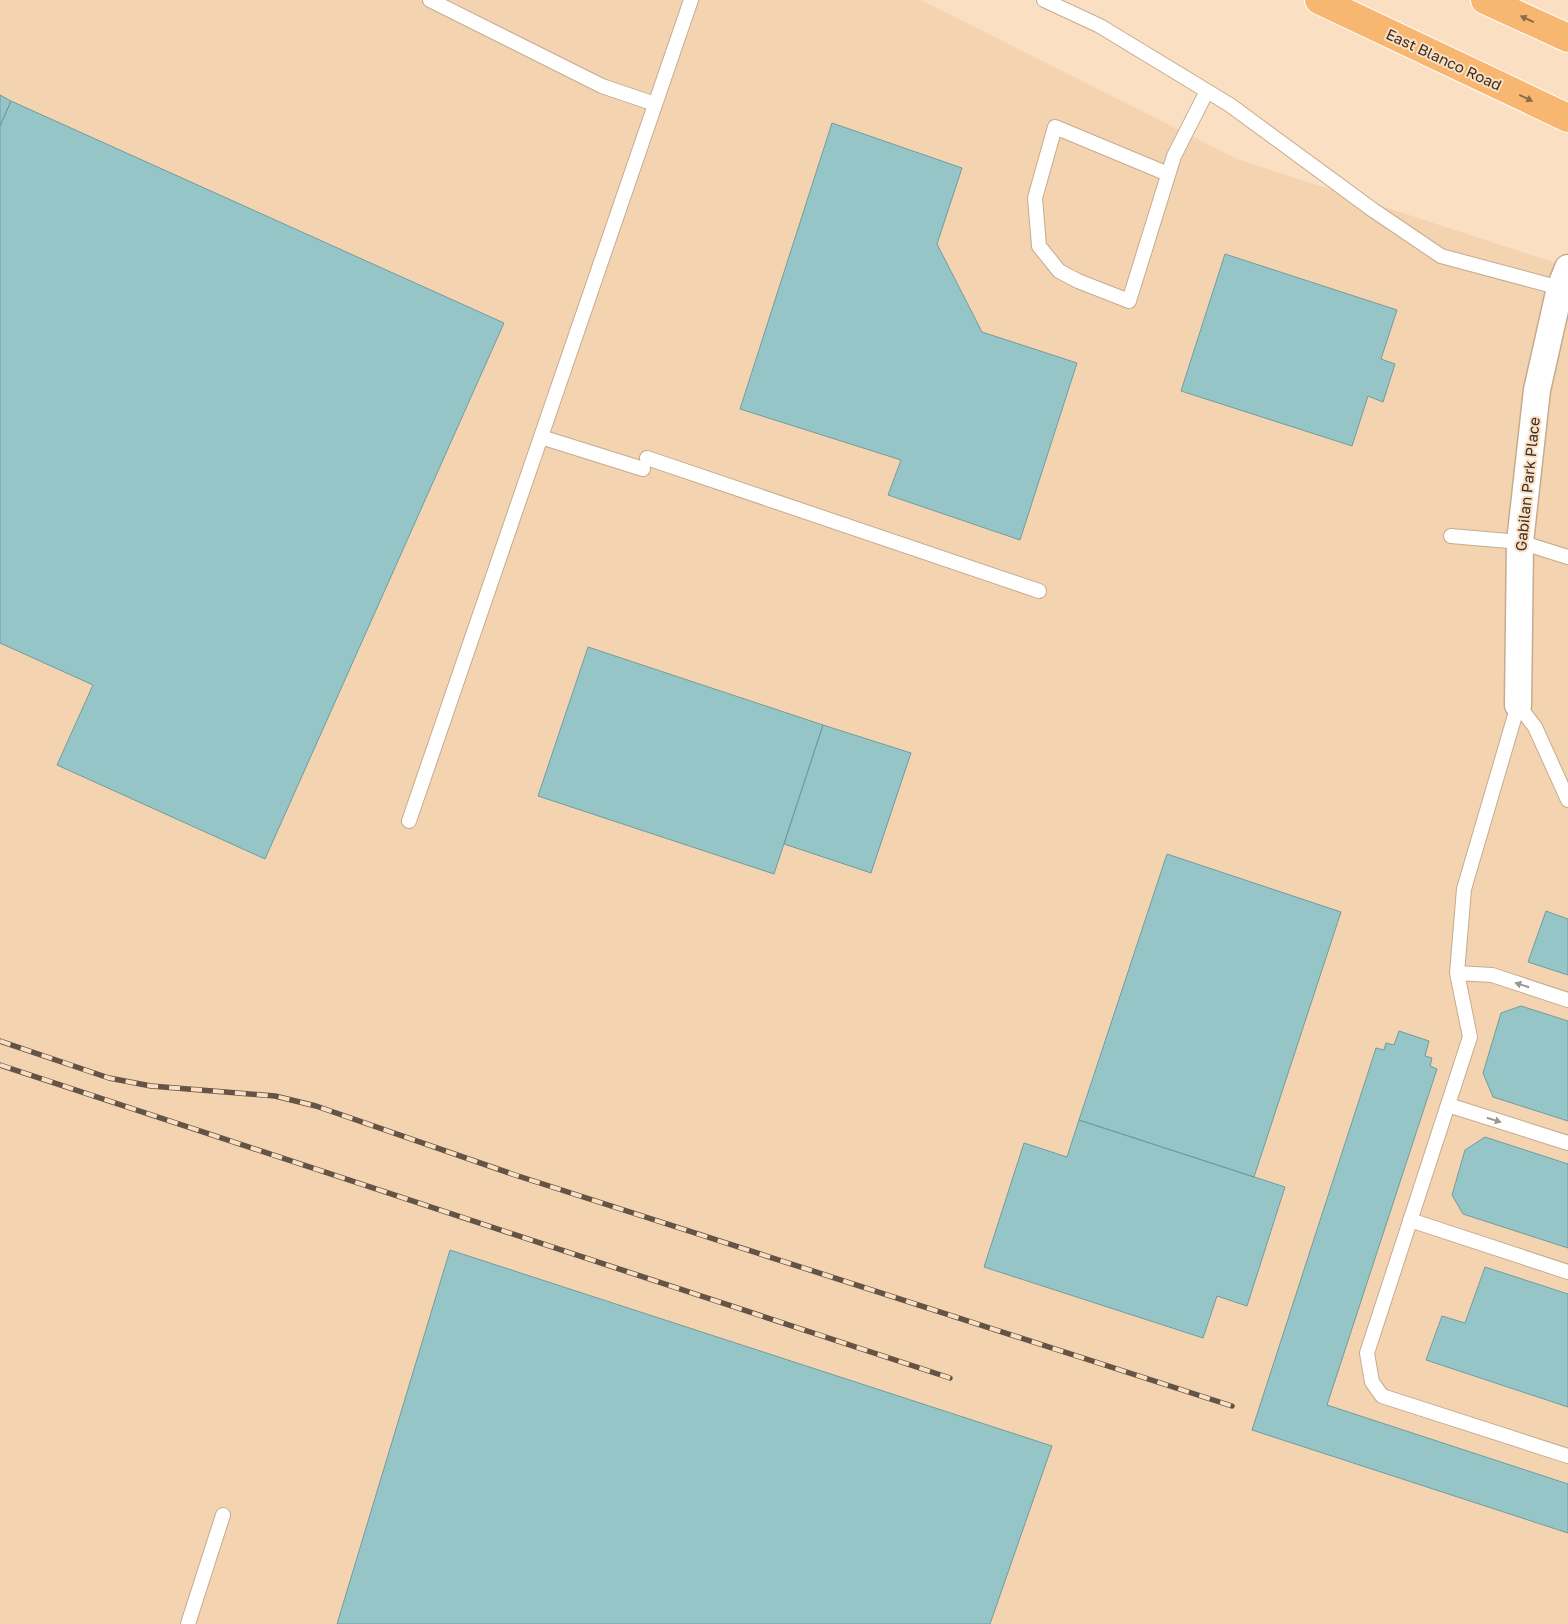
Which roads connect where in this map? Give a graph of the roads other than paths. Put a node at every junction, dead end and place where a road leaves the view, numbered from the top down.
1 (430, 0) edge
2 (691, 0) edge
3 (1044, 0) edge
4 (1319, 0) edge
5 (1485, 0) edge
6 (1568, 38) edge
7 (1207, 91) junction
8 (656, 104) junction
9 (1568, 118) edge
10 (1168, 174) junction
11 (1564, 278) edge
12 (541, 436) junction
13 (1451, 536) dead end
14 (1520, 542) junction
15 (1568, 557) edge
16 (1039, 591) dead end
17 (1518, 704) junction
18 (1568, 800) edge
19 (409, 821) dead end
20 (1457, 973) junction
21 (1568, 1000) edge
22 (1448, 1105) junction
23 (1568, 1143) edge
24 (1410, 1220) junction
25 (1568, 1272) edge
26 (1568, 1456) edge
27 (223, 1515) dead end
28 (188, 1624) edge

1 - 8 lane
2 - 8 lane
3 - 7 lane
4 -> 9 highway, East Blanco Road
6 -> 5 highway
7 - 10 lane
7 - 11 lane
8 - 12 lane
10 - 10 lane
11 - 14 street, Gabilan Park Place
12 - 16 lane
12 - 19 lane
13 - 14 lane
14 - 15 lane
14 - 17 street, Gabilan Park Place
17 - 18 lane
17 - 20 lane
21 -> 20 lane
20 - 22 lane
22 -> 23 lane
22 - 24 lane
24 - 25 lane
24 - 26 lane
27 - 28 lane

